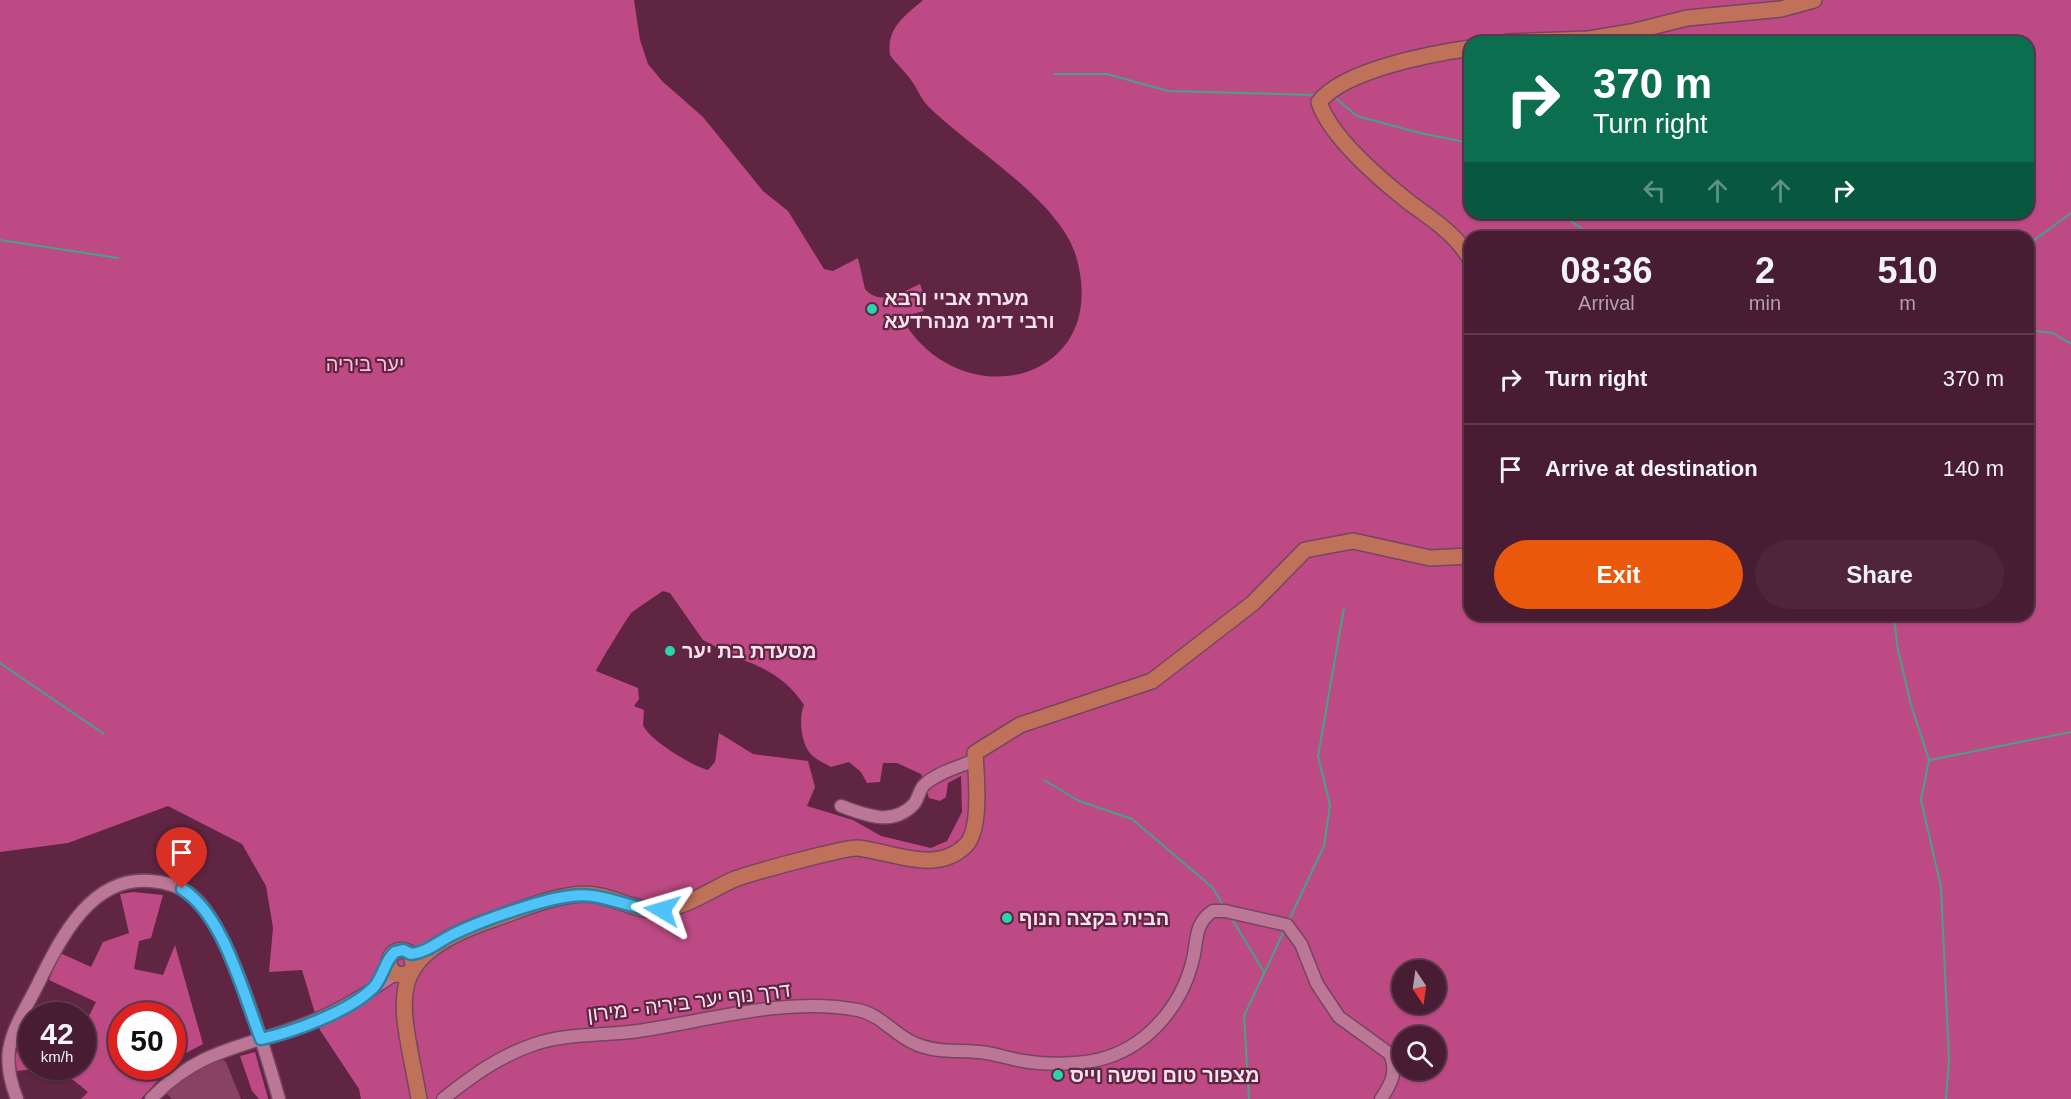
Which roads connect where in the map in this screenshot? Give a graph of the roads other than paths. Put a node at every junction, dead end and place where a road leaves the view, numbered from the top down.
1 (1814, 0) edge
2 (1607, 36) edge
3 (1464, 49) edge
4 (1464, 252) edge
5 (1464, 556) edge
6 (975, 760) junction
7 (841, 806) dead end
8 (403, 967) junction
9 (261, 1039) junction
10 (17, 1099) edge
11 (151, 1099) edge
12 (279, 1099) edge
13 (419, 1099) edge
14 (443, 1099) edge
15 (1381, 1099) edge

1 - 2 main road
3 - 4 main road
5 - 6 main road
6 - 7 street
6 - 8 main road
8 - 9 street
8 - 13 main road
9 - 10 street
9 - 11 street
9 - 12 street
14 - 15 street, דרך נוף יער ביריה - מירון

